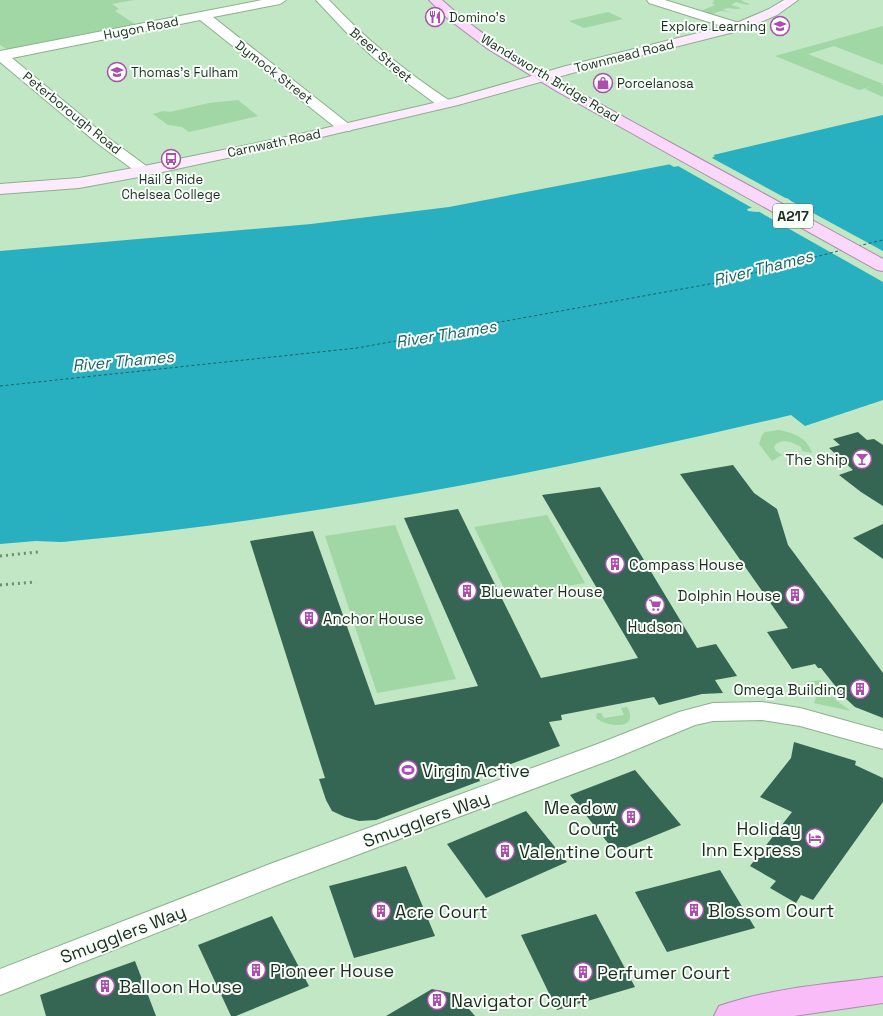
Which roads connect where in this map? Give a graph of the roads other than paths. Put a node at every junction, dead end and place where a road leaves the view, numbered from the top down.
1 (280, 0) edge
2 (322, 0) edge
3 (435, 0) edge
4 (653, 0) edge
5 (792, 0) edge
6 (202, 16) junction
7 (738, 27) junction
8 (1, 55) edge
9 (545, 77) junction
10 (445, 104) junction
11 (345, 128) junction
12 (144, 171) junction
13 (0, 189) edge
14 (883, 266) edge
15 (883, 740) edge
16 (0, 982) edge
17 (883, 990) edge
18 (730, 1016) edge

1 - 6 street, Hugon Road
2 - 10 street, Breer Street
3 - 9 main road, Wandsworth Bridge Road / A217
4 - 7 street
5 - 7 street, Townmead Road
6 - 8 street, Hugon Road
6 - 11 street, Dymock Street
7 - 9 street, Townmead Road
8 - 12 street, Peterborough Road
9 - 10 street, Carnwath Road
9 - 14 main road, Wandsworth Bridge Road / A217
10 - 11 street, Carnwath Road
11 - 12 street, Carnwath Road
12 - 13 street, Carnwath Road
15 - 16 street, Smugglers Way
17 - 18 highway

